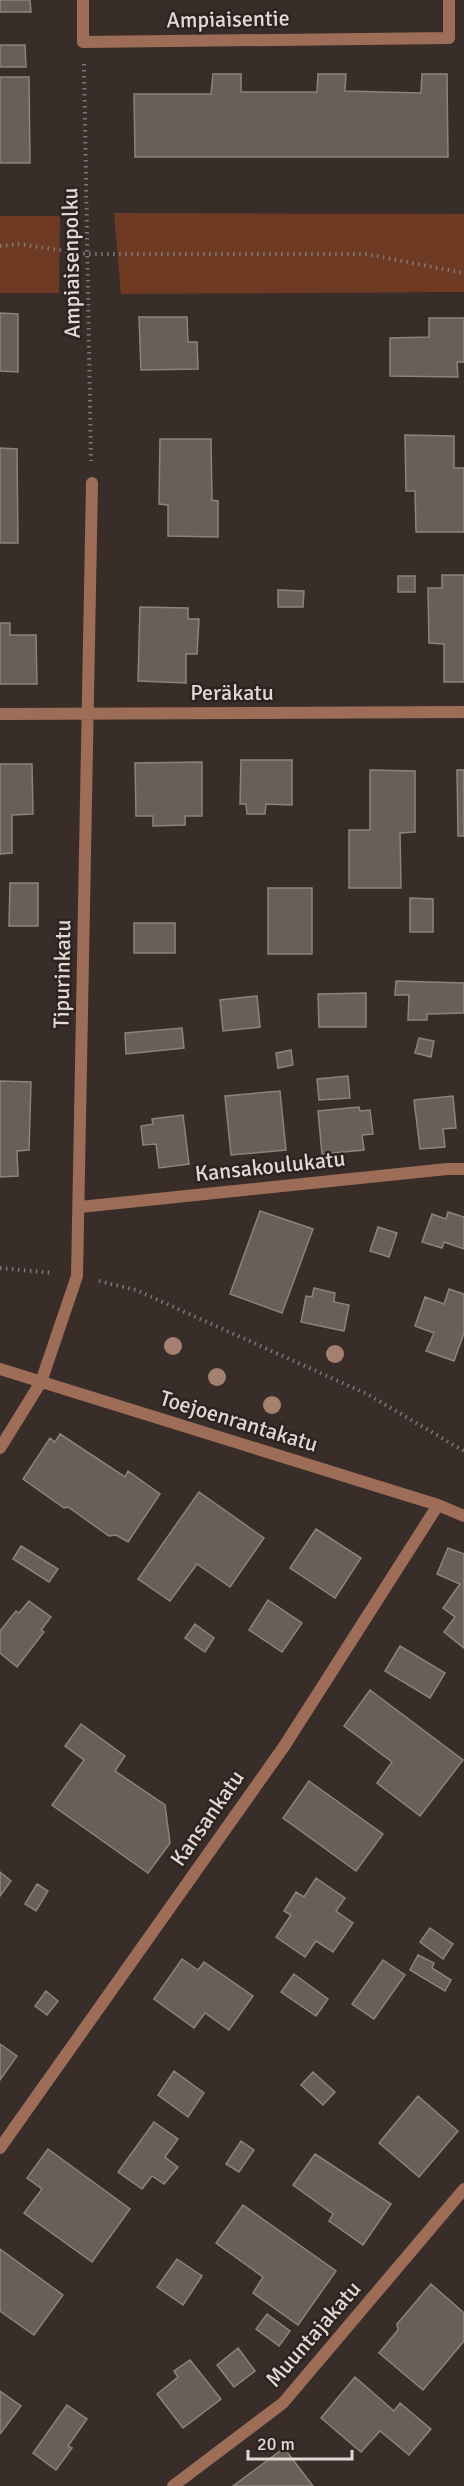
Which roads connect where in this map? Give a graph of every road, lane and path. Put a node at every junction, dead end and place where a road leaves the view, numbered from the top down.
1 (83, 0) edge
2 (448, 0) edge
3 (83, 42) junction
4 (0, 246) edge
5 (87, 254) junction
6 (464, 273) edge
7 (92, 483) joint
8 (464, 712) edge
9 (0, 714) edge
10 (86, 714) junction
11 (464, 1169) edge
12 (80, 1207) junction
13 (0, 1268) edge
14 (78, 1276) junction
15 (0, 1369) edge
16 (41, 1382) junction
17 (0, 1448) edge
18 (464, 1451) edge
19 (438, 1505) junction
20 (464, 1516) edge
21 (0, 2148) edge
22 (464, 2189) edge
23 (173, 2486) edge

1 - 3 street
2 - 3 street, Ampiaisentie
3 - 5 path, Ampiaisenpolku
4 - 5 path
5 - 6 path
5 - 7 path, Ampiaisenpolku
7 - 10 street, Tipurinkatu
8 - 10 street, Peräkatu
9 - 10 street, Peräkatu
10 - 12 street, Tipurinkatu
11 - 12 street, Kansakoulukatu
12 - 14 street, Tipurinkatu
13 - 14 path
14 - 16 street, Tipurinkatu
14 - 18 path
15 - 16 street, Toejoenrantakatu
16 - 17 street, Tipurinkatu
16 - 19 street, Toejoenrantakatu
19 - 20 street, Toejoenrantakatu
19 - 21 street, Kansankatu
22 - 23 street, Muuntajakatu

